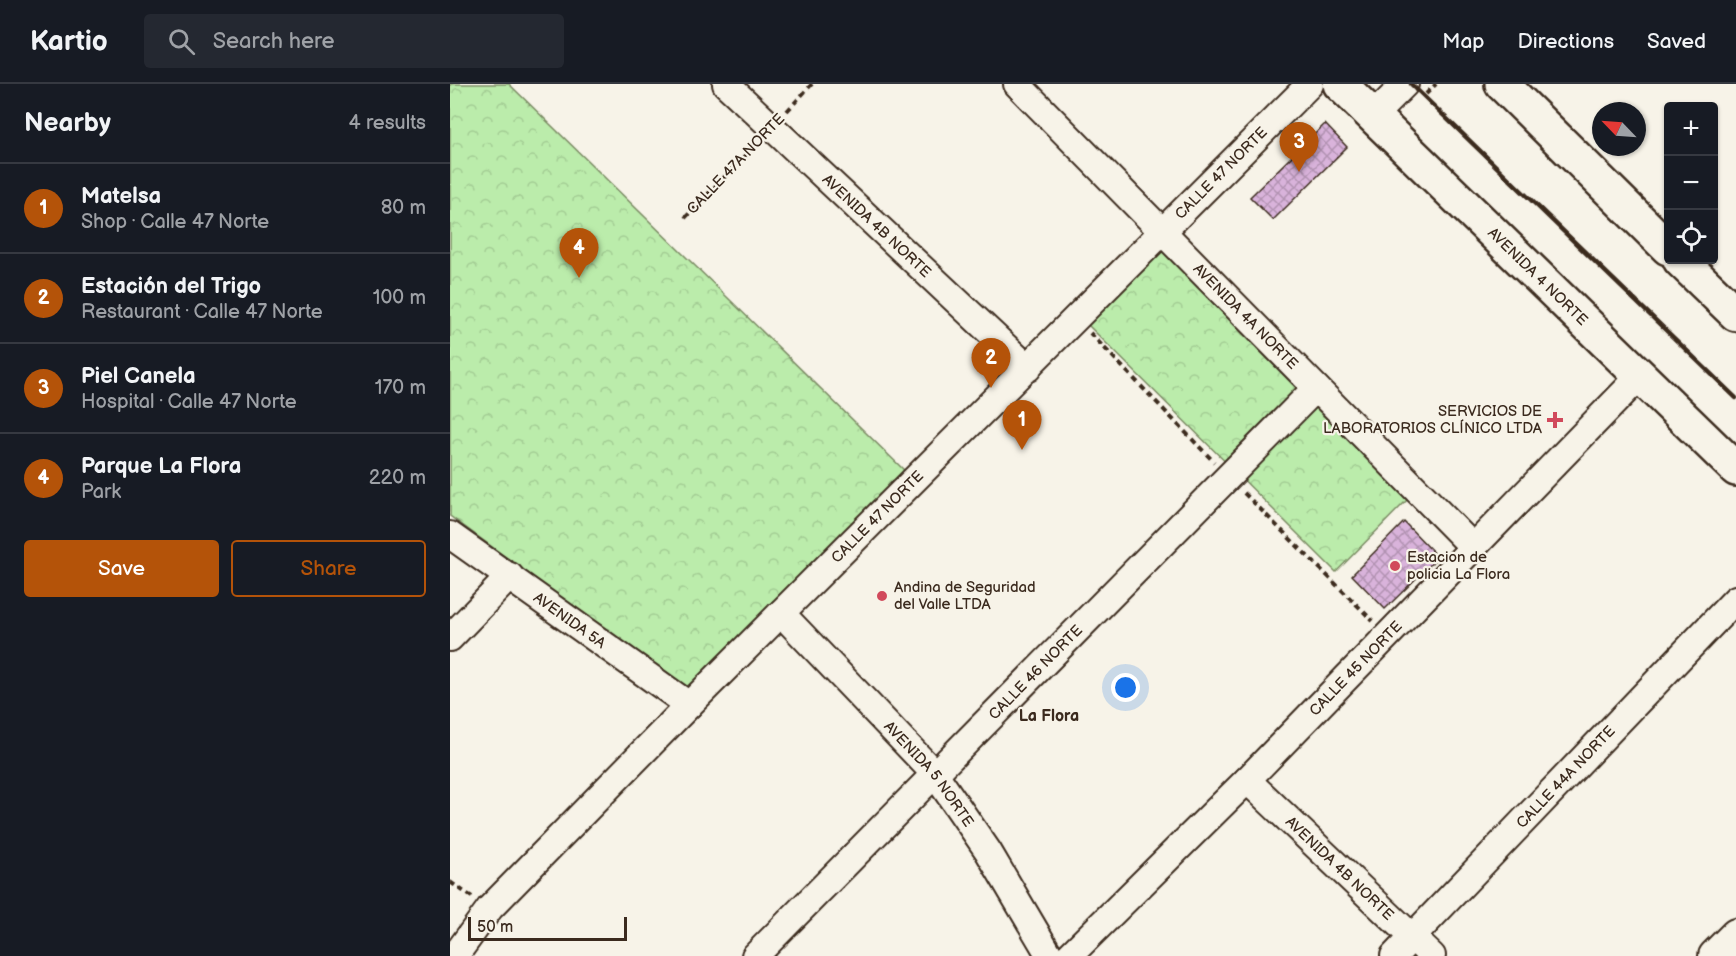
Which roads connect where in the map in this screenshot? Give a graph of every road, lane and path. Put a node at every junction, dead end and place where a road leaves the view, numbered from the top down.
1 (726, 84) edge
2 (812, 84) edge
3 (1017, 84) edge
4 (1310, 84) edge
5 (1340, 84) edge
6 (1405, 84) edge
7 (1502, 84) edge
8 (1373, 116) junction
9 (772, 127) junction
10 (685, 218) dead end
11 (1163, 232) junction
12 (1664, 244) edge
13 (1684, 264) edge
14 (1736, 314) edge
15 (1028, 368) junction
16 (1639, 377) junction
17 (1316, 388) junction
18 (1736, 469) edge
19 (450, 534) edge
20 (1474, 548) junction
21 (510, 576) junction
22 (1736, 599) edge
23 (781, 613) junction
24 (450, 638) edge
25 (689, 705) junction
26 (935, 774) junction
27 (1247, 780) junction
28 (450, 882) edge
29 (475, 898) dead end
30 (1736, 935) edge
31 (1412, 938) junction
32 (454, 956) edge
33 (755, 956) edge
34 (1050, 956) edge
35 (1070, 956) edge
36 (1394, 956) edge
37 (1432, 956) edge
38 (1715, 956) edge

1 - 9 street, AVENIDA 4B NORTE
2 - 9 path, CALLE 47A NORTE
3 - 11 street, AVENIDA 4A NORTE
4 - 11 street, CALLE 47 NORTE
5 - 8 main road, AVENIDA 4 NORTE
6 - 8 street
7 - 12 main road
8 - 16 main road, AVENIDA 4 NORTE
9 - 10 path, CALLE 47A NORTE
9 - 15 street, AVENIDA 4B NORTE
11 - 15 street, CALLE 47 NORTE
11 - 17 street, AVENIDA 4A NORTE
13 - 14 main road
15 - 23 street, CALLE 47 NORTE
16 - 18 main road, AVENIDA 4 NORTE
16 - 20 street, CALLE 45 NORTE
17 - 20 street, AVENIDA 4A NORTE
17 - 26 street, CALLE 46 NORTE
19 - 21 street, AVENIDA 5A
20 - 27 street, CALLE 45 NORTE
21 - 24 street
21 - 25 street, AVENIDA 5A
22 - 31 street, CALLE 44A NORTE
23 - 25 street, CALLE 47 NORTE
23 - 26 street, AVENIDA 5 NORTE
25 - 32 street, CALLE 47 NORTE
26 - 33 street, CALLE 46 NORTE
26 - 34 street, AVENIDA 5 NORTE
27 - 31 street, AVENIDA 4B NORTE
27 - 35 street, CALLE 45 NORTE
28 - 29 path
30 - 38 street
31 - 36 street, CALLE 44A NORTE
31 - 37 street, AVENIDA 4B NORTE

